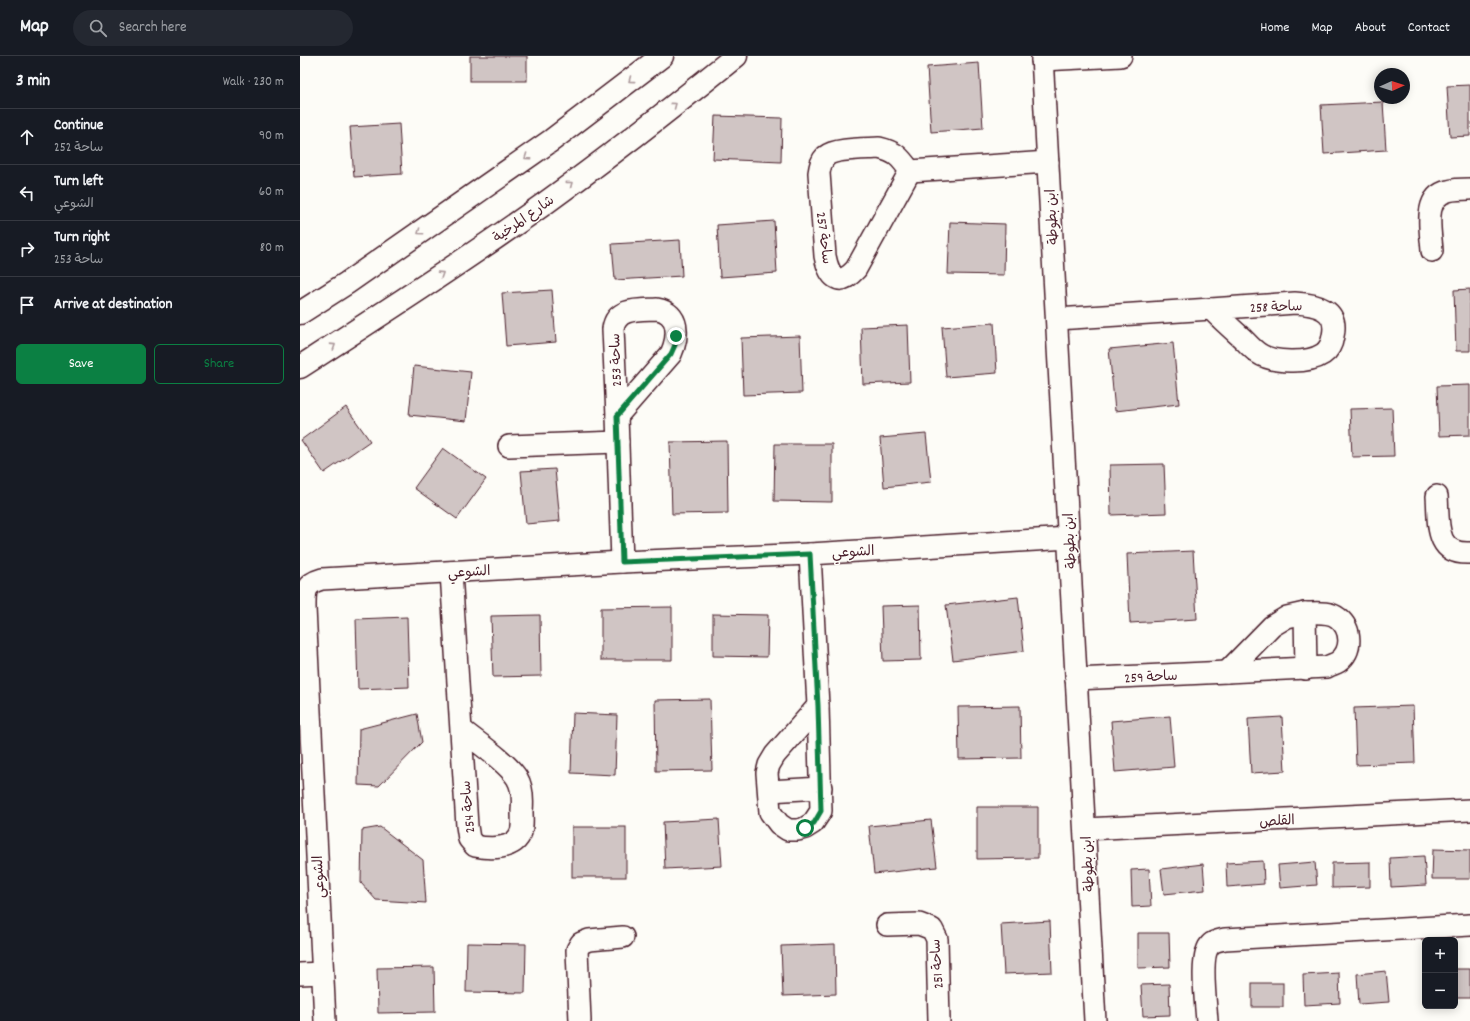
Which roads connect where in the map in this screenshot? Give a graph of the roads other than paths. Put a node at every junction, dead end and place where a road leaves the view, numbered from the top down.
1 (662, 56) edge
2 (736, 56) edge
3 (1121, 56) edge
4 (1042, 58) edge
5 (1048, 162) junction
6 (910, 171) junction
7 (1470, 189) edge
8 (1432, 251) dead end
9 (1211, 309) junction
10 (300, 313) edge
11 (1057, 319) junction
12 (300, 368) edge
13 (617, 416) junction
14 (618, 442) junction
15 (509, 446) dead end
16 (1437, 496) dead end
17 (1069, 538) junction
18 (1470, 553) edge
19 (810, 554) junction
20 (622, 562) junction
21 (452, 572) junction
22 (1305, 613) junction
23 (1306, 669) junction
24 (1226, 672) junction
25 (1076, 679) junction
26 (818, 706) junction
27 (305, 708) edge
28 (462, 730) junction
29 (821, 788) junction
30 (768, 791) junction
31 (1470, 810) edge
32 (1085, 829) junction
33 (888, 925) dead end
34 (1470, 925) edge
35 (623, 937) dead end
36 (322, 973) junction
37 (300, 974) edge
38 (325, 1021) edge
39 (580, 1021) edge
40 (939, 1021) edge
41 (1095, 1021) edge
42 (1207, 1021) edge

1 -> 10 highway
12 -> 2 highway, شارع المرخية
3 - 4 street, ابن بطوطة
4 - 5 street, ابن بطوطة
5 - 6 street
5 - 11 street, ابن بطوطة
6 - 6 street, ساحة 257
7 - 8 street
9 - 9 street, ساحة 258
9 - 11 street, ساحة 258
11 - 17 street, ابن بطوطة
13 - 13 street, ساحة 253
13 - 14 street, ساحة 253
14 - 15 street
14 - 20 street, ساحة 253
16 - 18 street
17 - 19 street, الشوعي
17 - 25 street, ابن بطوطة
19 - 20 street, الشوعي
19 - 26 street
20 - 21 street, الشوعي
21 - 27 street, الشوعي
21 - 28 street, ساحة 254
22 - 23 street
22 - 23 street, ساحة 259
22 - 24 street, ساحة 259
23 - 24 street, ساحة 259
24 - 25 street, ساحة 259
25 - 32 street, ابن بطوطة
26 - 29 street
26 - 30 street
27 - 36 street, الشوعي
28 - 28 street, ساحة 254
29 - 30 street
29 - 30 street
31 - 32 street, القلص
32 - 41 street, ابن بطوطة
33 - 40 street, ساحة 251
34 - 42 street
35 - 39 street
36 - 37 street
36 - 38 street, الشوعي

